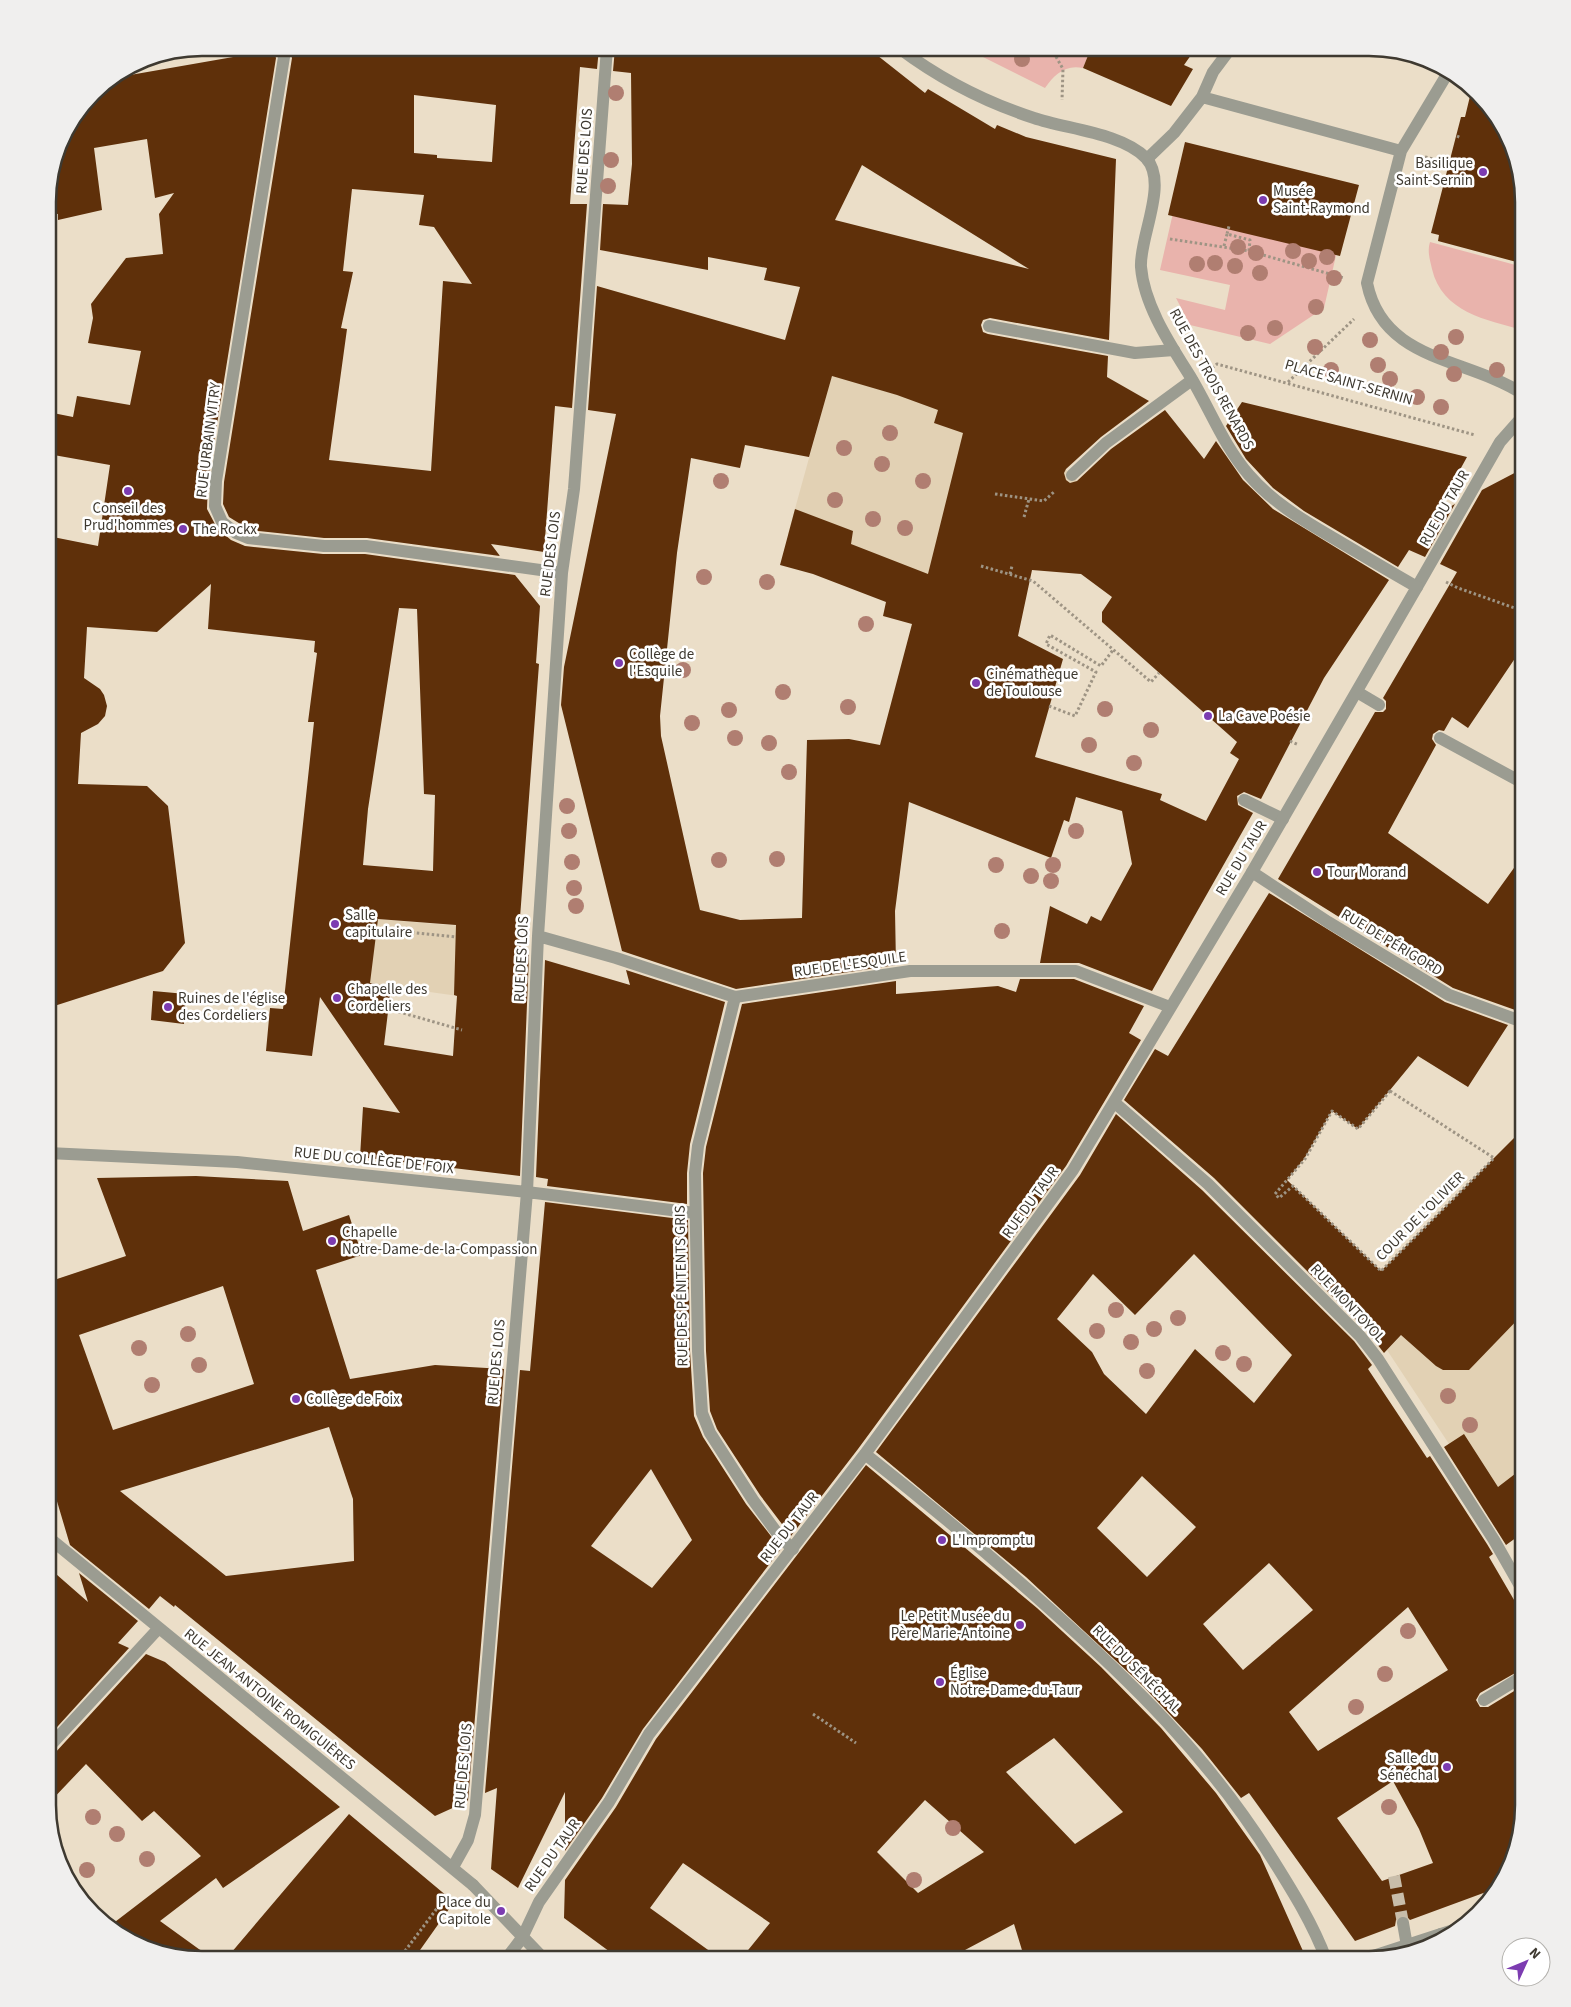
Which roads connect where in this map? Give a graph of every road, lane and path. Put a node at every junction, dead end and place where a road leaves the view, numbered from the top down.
1 (284, 56) edge
2 (606, 56) edge
3 (910, 57) edge
4 (1056, 57) edge
5 (1224, 57) edge
6 (1445, 78) edge
7 (1202, 97) junction
8 (1062, 100) dead end
9 (1400, 151) junction
10 (1147, 159) junction
11 (1229, 226) dead end
12 (1227, 234) junction
13 (1167, 238) dead end
14 (1224, 246) junction
15 (1249, 251) junction
16 (1367, 283) junction
17 (1371, 303) junction
18 (989, 326) dead end
19 (1174, 350) junction
20 (1192, 380) junction
21 (1288, 382) junction
22 (1515, 390) edge
23 (1515, 426) edge
24 (1500, 442) junction
25 (1072, 475) joint
26 (995, 494) dead end
27 (1029, 499) junction
28 (1024, 517) dead end
29 (981, 566) dead end
30 (1012, 566) dead end
31 (562, 573) junction
32 (1010, 574) junction
33 (1417, 587) junction
34 (1458, 588) dead end
35 (1515, 608) edge
36 (1113, 650) junction
37 (1160, 673) dead end
38 (1357, 692) junction
39 (1379, 705) dead end
40 (1049, 706) dead end
41 (1440, 738) dead end
42 (1515, 778) edge
43 (1244, 800) dead end
44 (1284, 819) junction
45 (1252, 872) junction
46 (377, 929) dead end
47 (538, 936) junction
48 (456, 937) dead end
49 (735, 997) junction
50 (1170, 1007) junction
51 (389, 1009) dead end
52 (1515, 1019) edge
53 (462, 1030) dead end
54 (1390, 1091) joint
55 (1115, 1103) junction
56 (56, 1153) edge
57 (527, 1192) junction
58 (695, 1213) junction
59 (866, 1454) junction
60 (56, 1544) edge
61 (793, 1550) junction
62 (1515, 1576) edge
63 (158, 1629) junction
64 (1515, 1681) edge
65 (1484, 1700) dead end
66 (813, 1714) dead end
67 (56, 1739) edge
68 (856, 1743) dead end
69 (453, 1867) junction
70 (447, 1896) dead end
71 (1403, 1923) tunnel mouth
72 (522, 1938) junction
73 (1426, 1940) edge
74 (1407, 1946) joint
75 (406, 1951) edge
76 (513, 1951) edge
77 (535, 1951) edge
78 (1322, 1951) edge

1 - 31 street, RUE URBAIN VITRY
2 - 31 street, RUE DES LOIS
3 - 10 street
4 - 8 path
5 - 7 street
6 - 9 street
7 - 9 street
7 - 10 street
9 - 16 street
10 - 19 street, RUE DES TROIS RENARDS
11 - 12 path
12 - 14 path
12 - 15 path
13 - 14 path
14 - 15 path
15 - 16 path
16 - 17 street
17 - 21 path
17 - 22 street
18 - 19 street
19 - 20 street, RUE DES TROIS RENARDS
20 - 21 path, PLACE SAINT-SERNIN
20 - 25 street
20 - 33 street, RUE DES TROIS RENARDS
21 - 24 path, PLACE SAINT-SERNIN
23 - 24 street, RUE DU TAUR
24 - 33 street, RUE DU TAUR
25 - 27 path
26 - 27 path
27 - 28 path
29 - 32 path
30 - 32 path
31 - 47 street, RUE DES LOIS
32 - 36 path
33 - 38 street, RUE DU TAUR
34 - 35 path
36 - 37 path
36 - 40 path
38 - 39 street
38 - 44 street, RUE DU TAUR
41 - 42 street
43 - 44 street
44 - 45 street, RUE DU TAUR
45 - 50 street, RUE DU TAUR
45 - 52 street, RUE DE PÉRIGORD
46 - 48 path
47 - 49 street, RUE DE L'ESQUILE
47 - 57 street, RUE DES LOIS
49 - 50 street, RUE DE L'ESQUILE
49 - 58 street, RUE DES PÉNITENTS GRIS
50 - 55 street, RUE DU TAUR
51 - 53 path
54 - 54 path, COUR DE L'OLIVIER
55 - 59 street, RUE DU TAUR
55 - 62 street, RUE MONTOYOL
56 - 57 street, RUE DU COLLÈGE DE FOIX
57 - 58 street, RUE DU COLLÈGE DE FOIX
57 - 69 street, RUE DES LOIS
58 - 61 street, RUE DES PÉNITENTS GRIS
59 - 61 street, RUE DU TAUR
59 - 78 street, RUE DU SÉNÉCHAL
60 - 63 street, RUE JEAN-ANTOINE ROMIGUIÈRES
61 - 72 street, RUE DU TAUR
63 - 67 street
63 - 69 street, RUE JEAN-ANTOINE ROMIGUIÈRES
64 - 65 street
66 - 68 path
69 - 72 street, RUE JEAN-ANTOINE ROMIGUIÈRES
70 - 75 path
71 - 74 street
72 - 76 street, RUE DU TAUR
72 - 77 street
73 - 74 street

